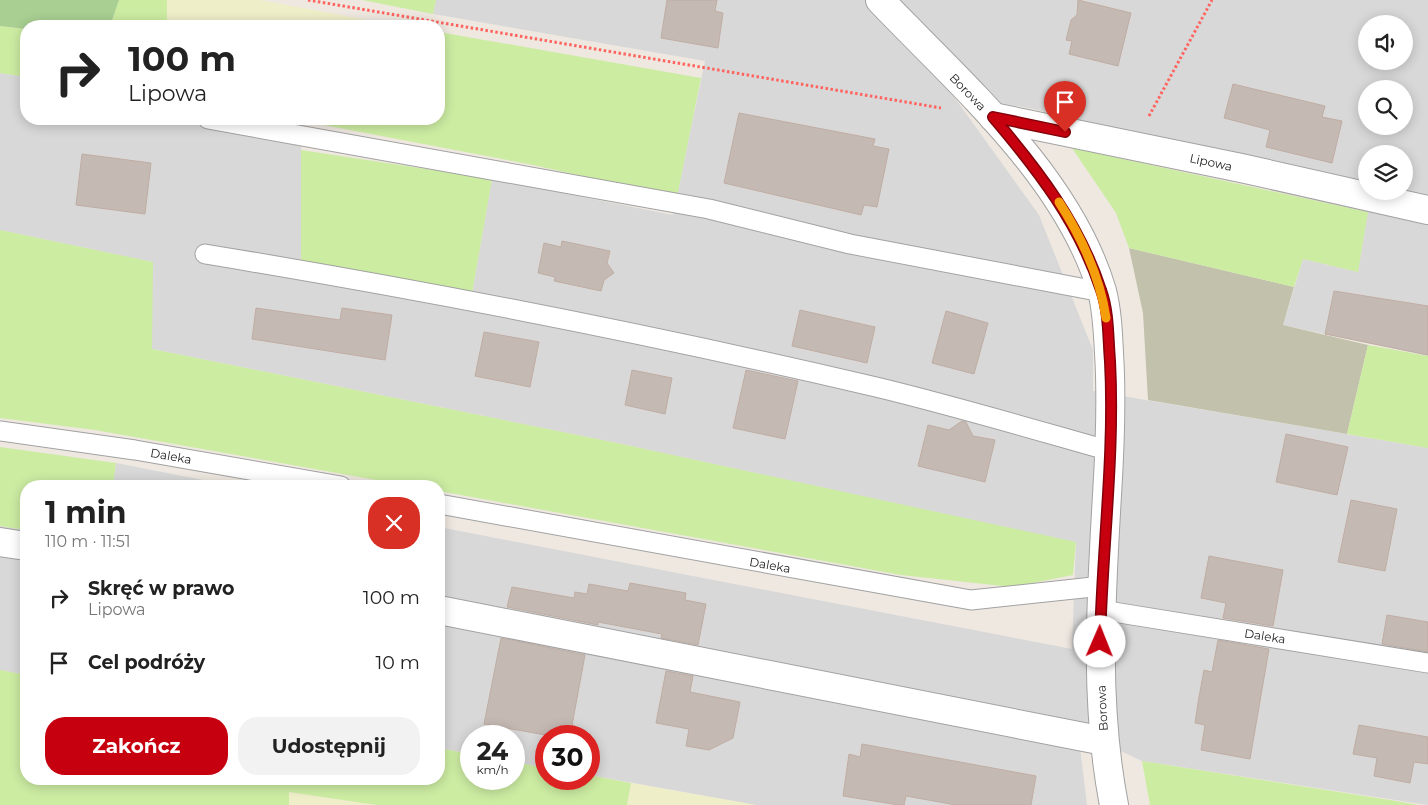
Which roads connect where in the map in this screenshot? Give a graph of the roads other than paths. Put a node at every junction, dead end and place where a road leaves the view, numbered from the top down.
1 (880, 0) edge
2 (993, 117) junction
3 (241, 125) edge
4 (1428, 210) edge
5 (205, 254) dead end
6 (1102, 292) junction
7 (0, 431) edge
8 (1110, 451) junction
9 (307, 480) edge
10 (445, 505) edge
11 (0, 542) edge
12 (20, 545) edge
13 (1101, 598) junction
14 (445, 611) edge
15 (1428, 663) edge
16 (1104, 742) junction
17 (1114, 805) edge

1 - 2 street, Borowa
2 - 4 street, Lipowa
2 - 6 street, Borowa
3 - 6 lane
5 - 8 lane
6 - 8 street, Borowa
7 - 9 lane, Daleka
8 - 13 street, Borowa
10 - 13 lane, Daleka
11 - 12 street
13 - 15 lane, Daleka
13 - 16 street, Borowa
14 - 16 street
16 - 17 street, Borowa

